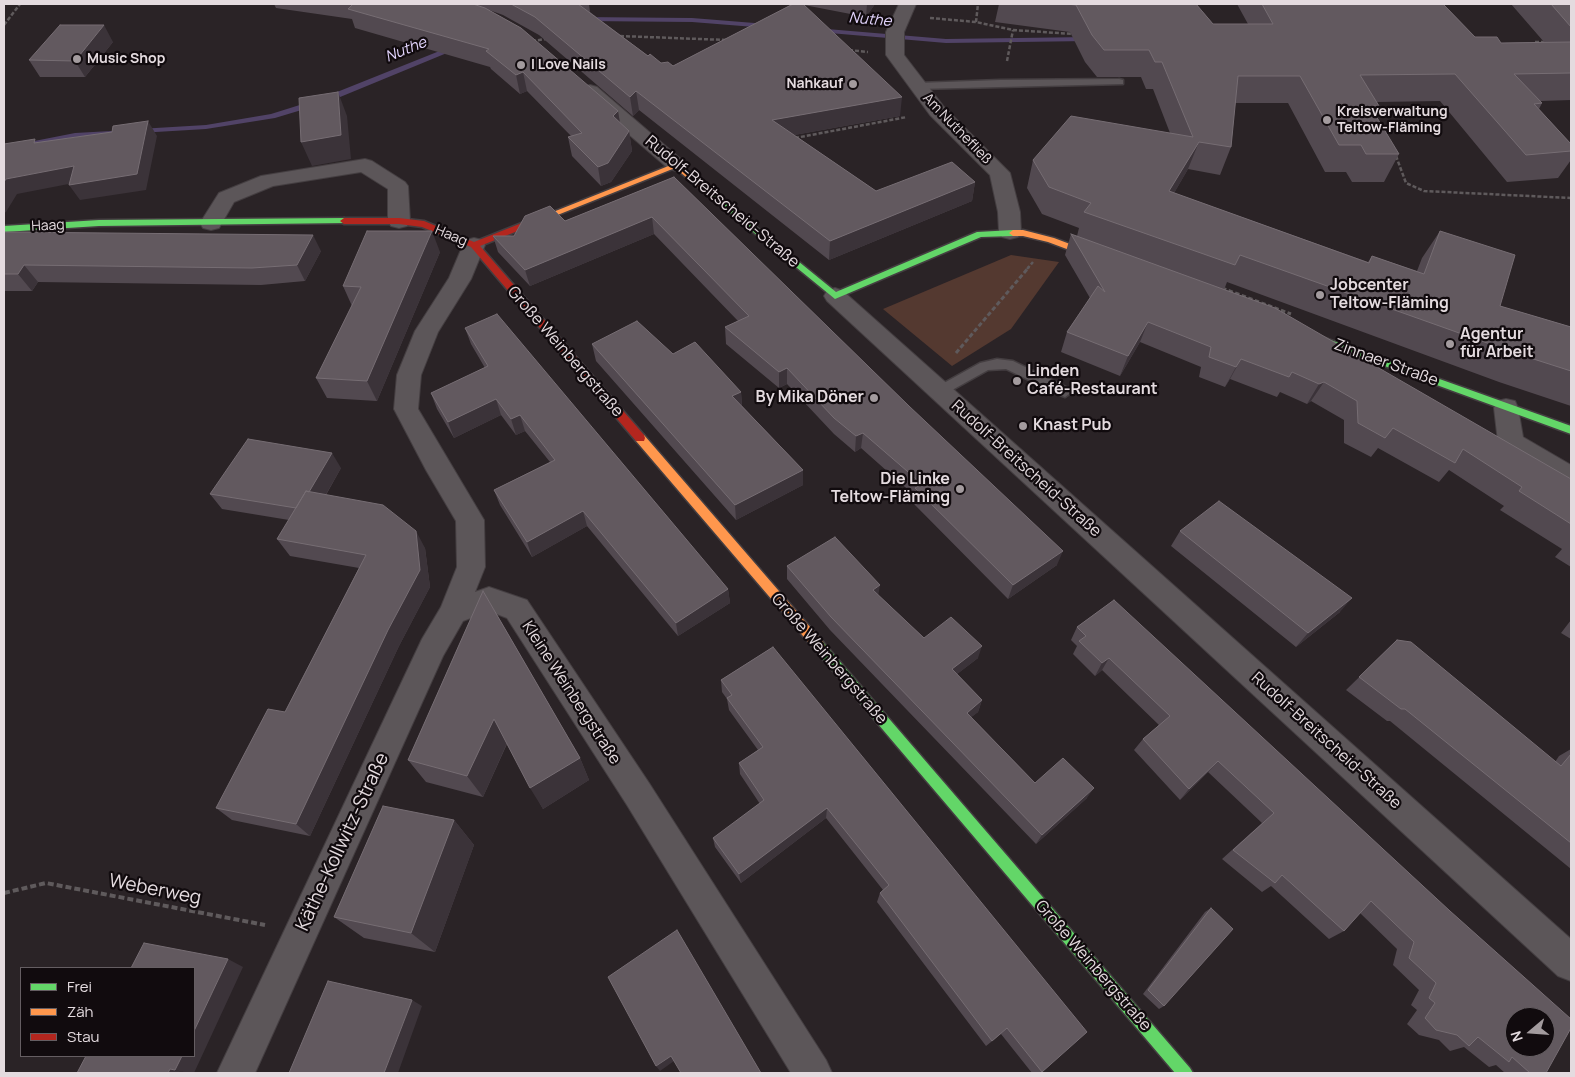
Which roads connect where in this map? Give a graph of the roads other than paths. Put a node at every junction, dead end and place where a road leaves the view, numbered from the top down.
1 (898, 31) edge
2 (575, 78) edge
3 (1119, 82) dead end
4 (918, 86) junction
5 (676, 165) junction
6 (399, 221) junction
7 (211, 224) junction
8 (4, 229) edge
9 (1010, 232) junction
10 (474, 245) junction
11 (1116, 264) edge
12 (835, 296) junction
13 (1295, 330) edge
14 (937, 388) junction
15 (1065, 392) dead end
16 (1506, 408) junction
17 (1571, 430) edge
18 (1571, 477) edge
19 (453, 612) junction
20 (1571, 963) edge
21 (236, 1073) edge
22 (813, 1073) edge
23 (1185, 1073) edge

1 - 4 street, Am Nuthefließ
2 - 5 street, Rudolf-Breitscheid-Straße
3 - 4 lane
4 - 9 street, Am Nuthefließ
5 - 10 main road, Haag
5 - 12 main road, Rudolf-Breitscheid-Straße
6 - 7 main road, Haag
6 - 7 street
6 - 10 main road, Haag
7 - 8 main road, Haag
9 - 11 main road
9 - 12 main road
10 - 19 street
10 - 23 main road, Große Weinbergstraße
12 - 14 street, Rudolf-Breitscheid-Straße
13 - 16 main road, Zinnaer Straße
14 - 15 lane
14 - 20 street, Rudolf-Breitscheid-Straße
16 - 17 main road, Zinnaer Straße
16 - 18 street
19 - 21 street, Käthe-Kollwitz-Straße
19 - 22 street, Kleine Weinbergstraße

